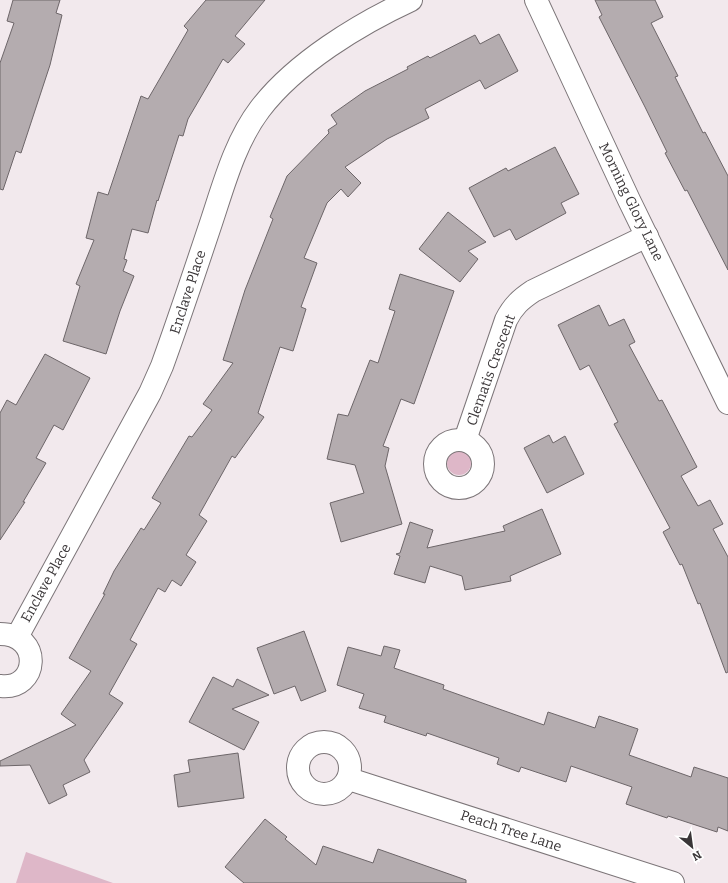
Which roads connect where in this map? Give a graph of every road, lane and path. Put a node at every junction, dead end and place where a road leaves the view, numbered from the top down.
1 (411, 0) edge
2 (536, 0) edge
3 (647, 236) junction
4 (728, 403) edge
5 (465, 440) dead end
6 (8, 635) edge
7 (0, 686) edge
8 (349, 779) dead end
9 (673, 883) edge

1 - 6 street, Enclave Place
2 - 3 street, Morning Glory Lane
3 - 4 street, Morning Glory Lane
3 - 5 street, Clematis Crescent
6 - 7 street, Enclave Place
8 - 9 street, Peach Tree Lane

